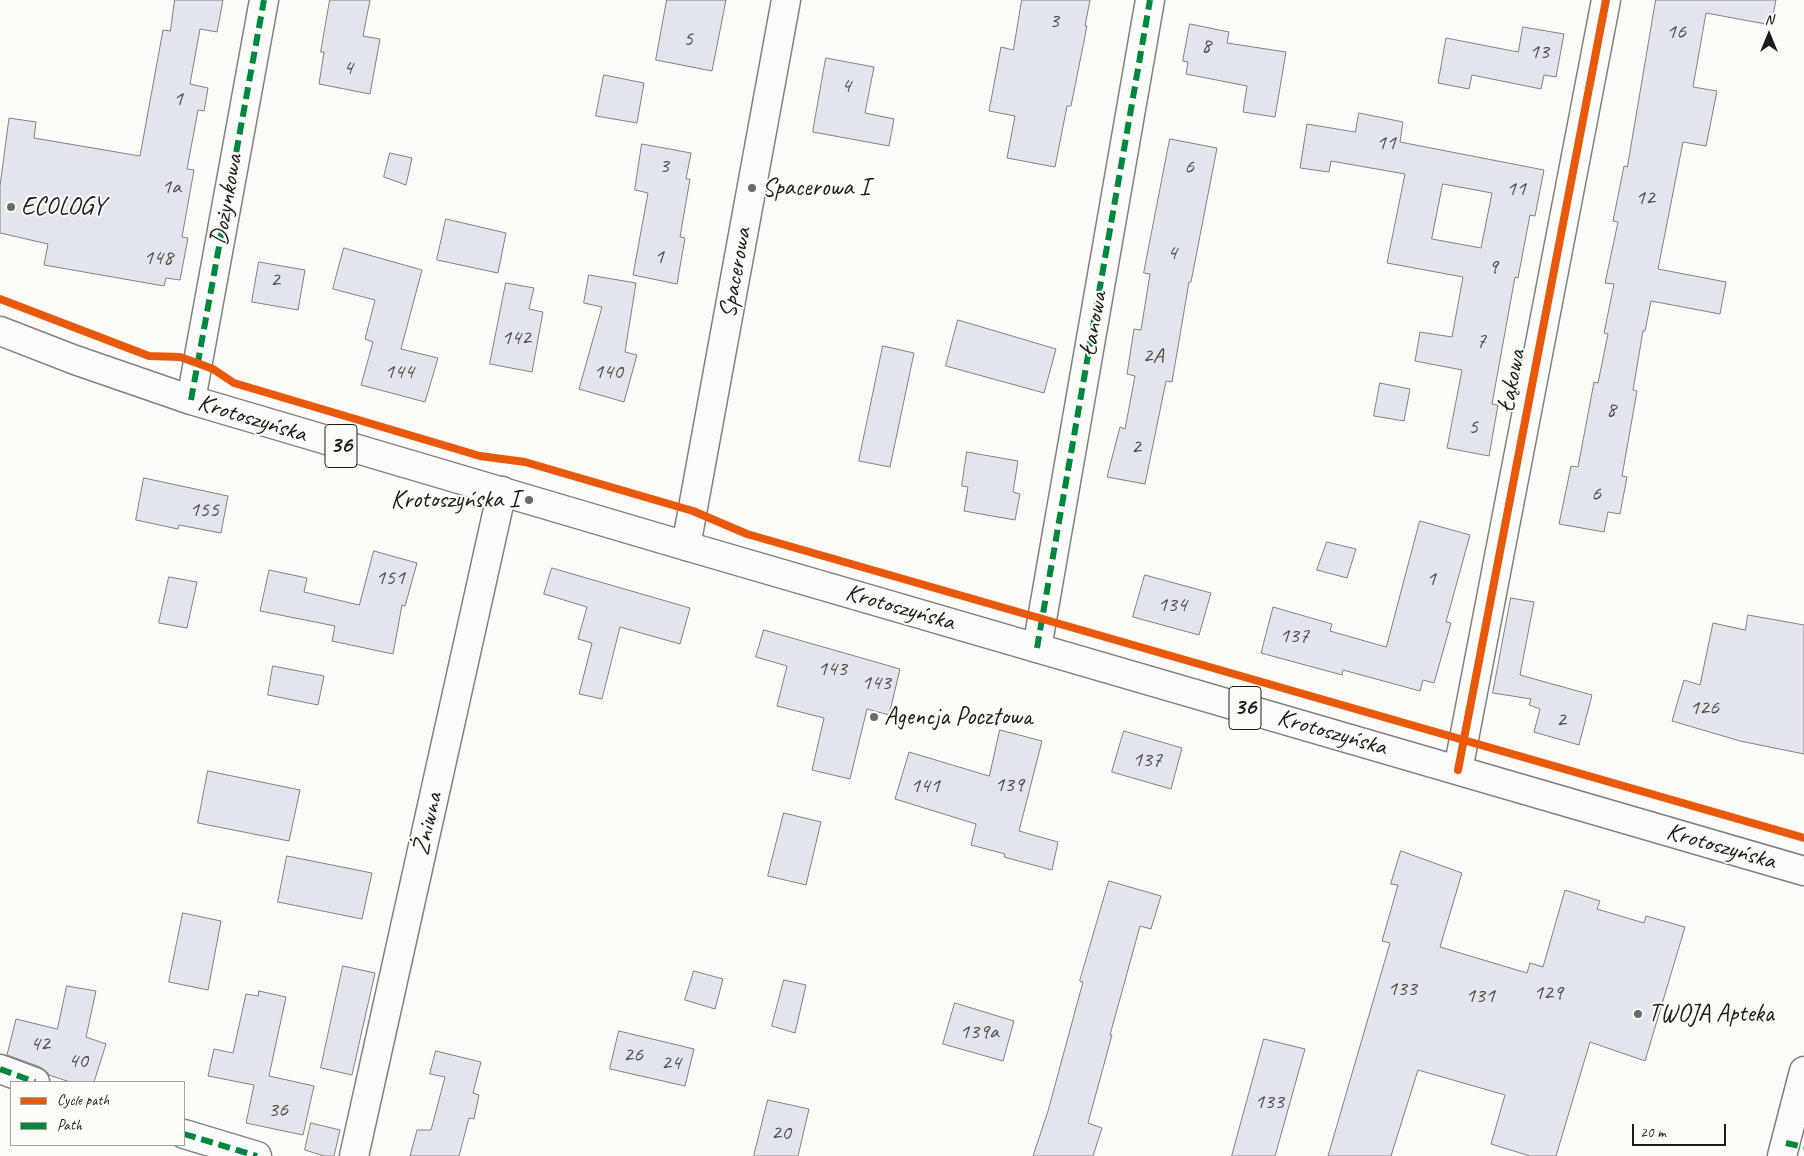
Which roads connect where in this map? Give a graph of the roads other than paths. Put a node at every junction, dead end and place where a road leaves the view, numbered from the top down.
1 (264, 0) edge
2 (786, 0) edge
3 (1150, 0) edge
4 (1606, 0) edge
5 (0, 331) edge
6 (191, 400) junction
7 (502, 491) junction
8 (686, 546) junction
9 (1038, 648) junction
10 (1458, 770) junction
11 (1804, 871) edge
12 (0, 1069) edge
13 (1804, 1072) edge
14 (32, 1081) edge
15 (185, 1134) edge
16 (1791, 1148) edge
17 (257, 1156) edge
18 (354, 1156) edge

1 - 6 street, Dożynkowa
2 - 8 street, Spacerowa
3 - 9 street, Łanowa
4 - 10 street, Łąkowa
5 - 6 street, Krotoszyńska / 36
6 - 7 street, Krotoszyńska / 36
7 - 8 street, Krotoszyńska / 36
7 - 18 street, Żniwna
8 - 9 street, Krotoszyńska / 36
9 - 10 street, Krotoszyńska / 36
10 - 11 street, Krotoszyńska / 36
12 - 14 street
13 - 16 street
15 - 17 street

